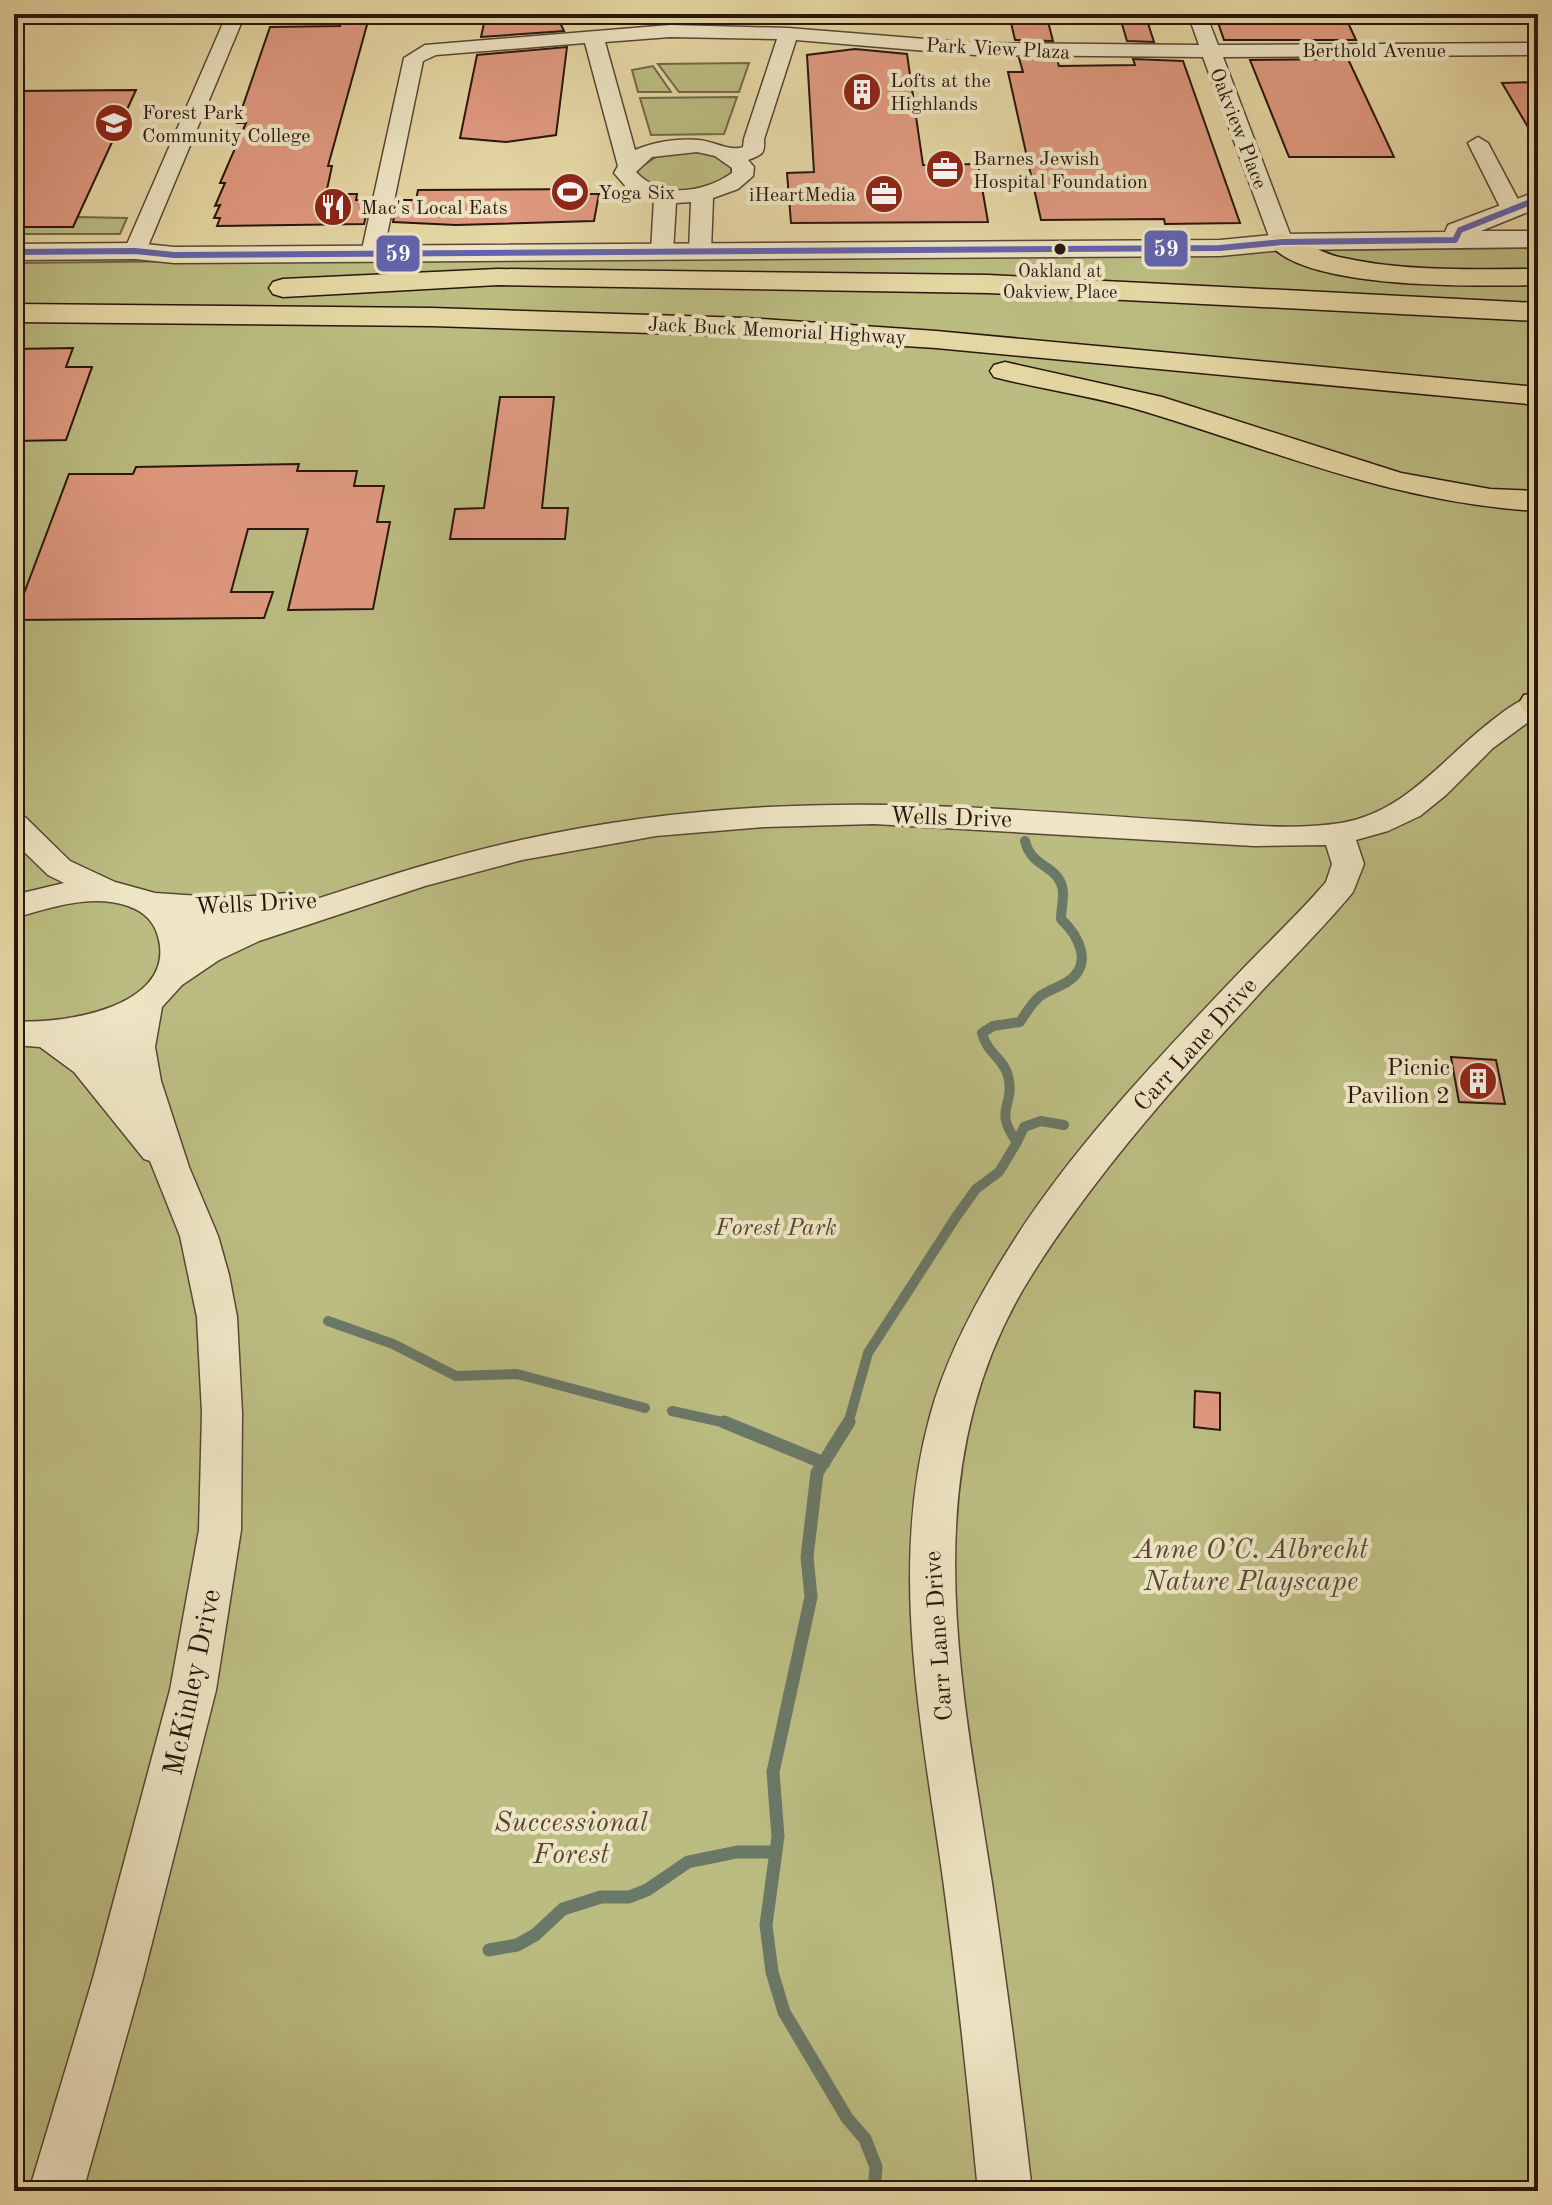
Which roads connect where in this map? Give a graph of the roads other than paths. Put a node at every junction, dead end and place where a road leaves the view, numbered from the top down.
1 (236, 14) edge
2 (1197, 14) edge
3 (788, 34) junction
4 (593, 35) junction
5 (1538, 49) edge
6 (1210, 51) junction
7 (1478, 143) dead end
8 (735, 157) junction
9 (628, 165) junction
10 (665, 195) junction
11 (702, 195) junction
12 (1525, 204) edge
13 (1538, 239) edge
14 (1455, 240) junction
15 (1282, 242) junction
16 (701, 245) junction
17 (662, 246) junction
18 (373, 247) junction
19 (135, 251) junction
20 (14, 252) edge
21 (1538, 277) edge
22 (254, 288) dead end
23 (283, 288) junction
24 (948, 311) dead end
25 (1538, 312) edge
26 (14, 313) edge
27 (662, 323) junction
28 (1538, 396) edge
29 (1538, 492) edge
30 (1482, 497) junction
31 (1538, 501) edge
32 (1538, 706) edge
33 (14, 824) edge
34 (1338, 833) junction
35 (112, 892) junction
36 (365, 894) junction
37 (148, 903) junction
38 (14, 907) edge
39 (157, 990) junction
40 (25, 1035) edge
41 (170, 1167) junction
42 (56, 2191) edge
43 (1005, 2191) edge

1 - 19 street
2 - 6 street, Oakview Place
3 - 4 street, Park View Plaza
3 - 6 street, Park View Plaza
3 - 8 street
4 - 9 street
4 - 18 street, Park View Plaza
5 - 6 street, Berthold Avenue
6 - 15 street, Oakview Place
7 - 12 street
8 - 9 street
8 - 11 street
9 - 10 street
10 - 11 street
10 - 17 street
11 - 16 street
12 - 14 street
13 - 14 street
14 - 15 street
15 - 16 street
15 - 21 highway
16 - 17 street
17 - 18 street
18 - 19 street
19 - 20 street
22 - 23 highway, Jack Buck Memorial Highway
23 - 24 highway, Jack Buck Memorial Highway
23 - 25 highway
26 - 27 highway, Jack Buck Memorial Highway
27 - 28 highway, Jack Buck Memorial Highway
27 - 30 highway
29 - 30 highway
30 - 31 highway
32 - 34 street, Wells Drive
33 - 35 street
34 - 36 street, Wells Drive
34 - 43 street, Carr Lane Drive
35 - 37 street, Wells Drive
35 - 38 street
36 - 37 street, Wells Drive
36 - 39 street, Wells Drive
37 - 39 street, McKinley Drive
39 - 40 street, Wells Drive
39 - 41 street, McKinley Drive
40 - 41 street, McKinley Drive
41 - 42 street, McKinley Drive

